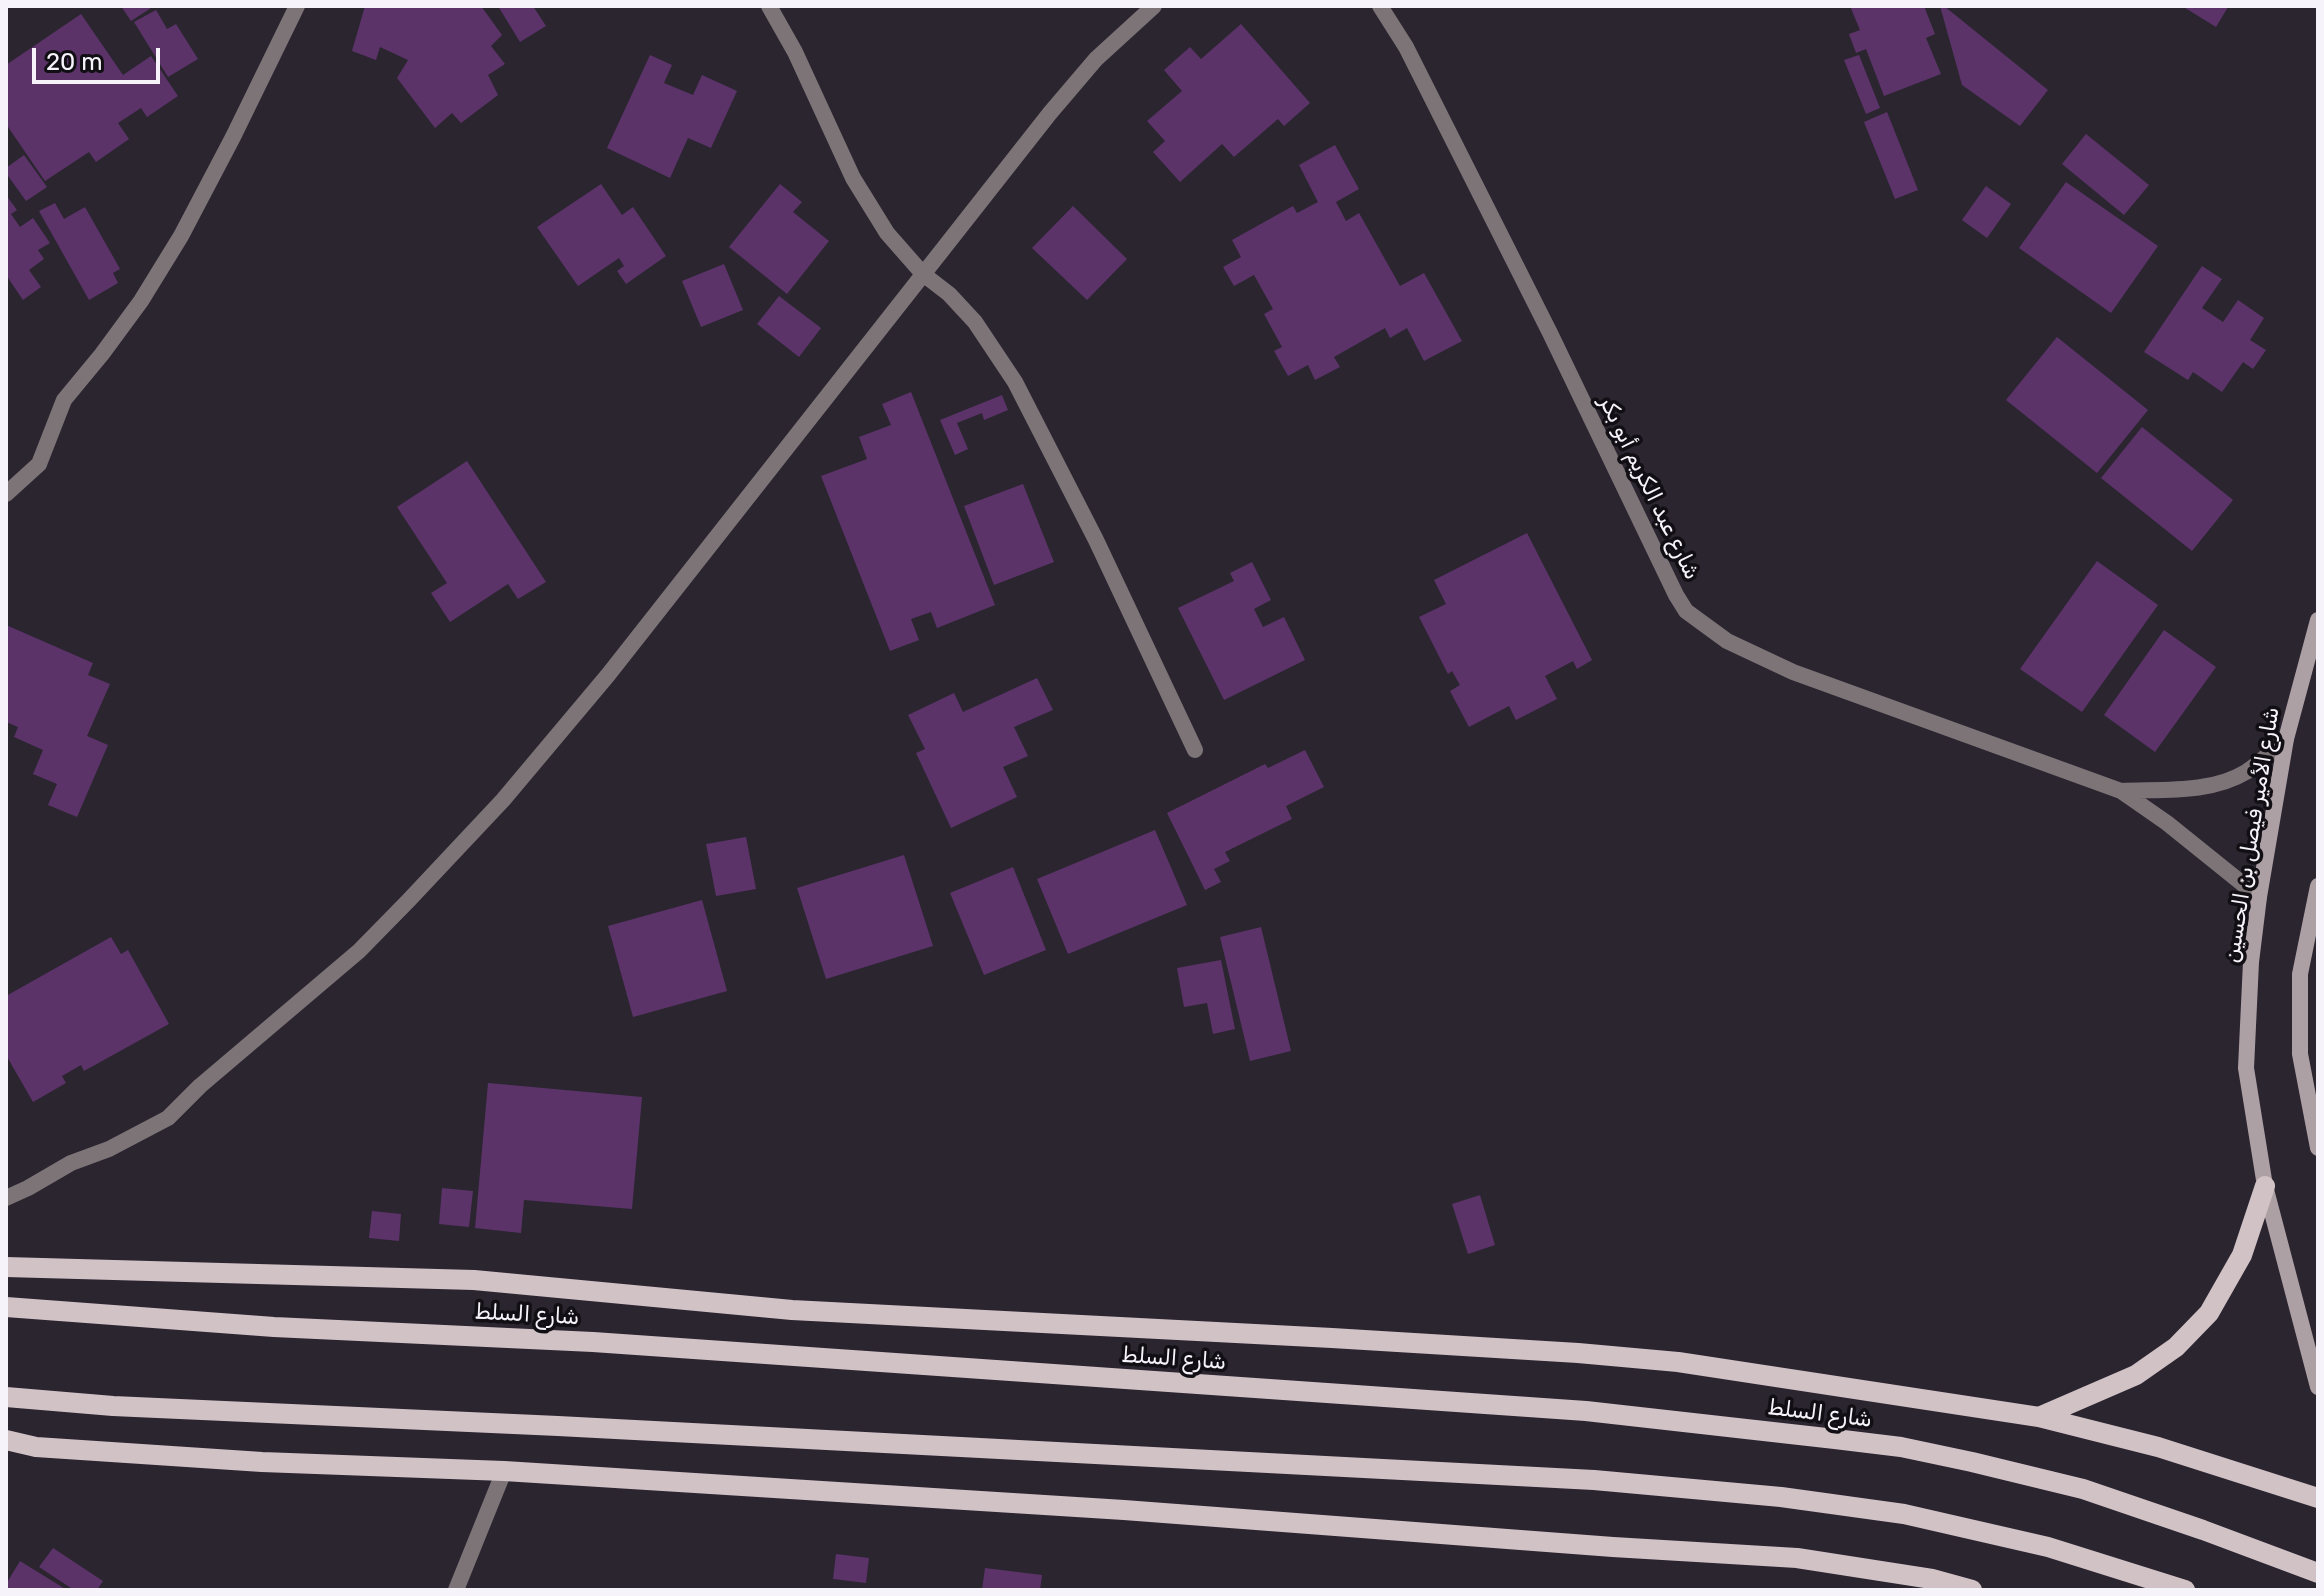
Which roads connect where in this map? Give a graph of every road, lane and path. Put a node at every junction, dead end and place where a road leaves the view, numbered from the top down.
1 (297, 6) edge
2 (769, 6) edge
3 (1154, 6) edge
4 (1380, 6) edge
5 (923, 274) junction
6 (6, 494) edge
7 (2318, 620) edge
8 (2286, 739) junction
9 (1195, 750) dead end
10 (2121, 791) junction
11 (2318, 886) edge
12 (2259, 897) junction
13 (2318, 1148) edge
14 (2265, 1186) junction
15 (6, 1198) edge
16 (6, 1267) edge
17 (6, 1307) edge
18 (2318, 1387) edge
19 (6, 1397) edge
20 (2039, 1417) junction
21 (6, 1440) edge
22 (504, 1471) junction
23 (2318, 1498) edge
24 (2318, 1573) edge
25 (456, 1590) edge
26 (1972, 1590) edge
27 (2185, 1590) edge

1 - 6 street
2 - 5 street
3 - 5 street
4 - 10 street, شارع عبد الكريم أبو بكر
5 - 9 street
5 - 15 street
7 - 8 street, شارع الأمير فيصل بن الحسين
8 - 10 street, شارع عبد الكريم أبو بكر
8 - 12 street, شارع الأمير فيصل بن الحسين
10 - 12 street, شارع عبد الكريم أبو بكر
11 - 13 street
12 - 14 street, شارع الأمير فيصل بن الحسين
14 - 18 street, شارع الأمير فيصل بن الحسين
14 - 20 main road
16 - 20 main road
17 - 24 main road, شارع السلط
19 - 27 main road
20 - 23 main road
21 - 22 main road
22 - 25 street
22 - 26 main road

